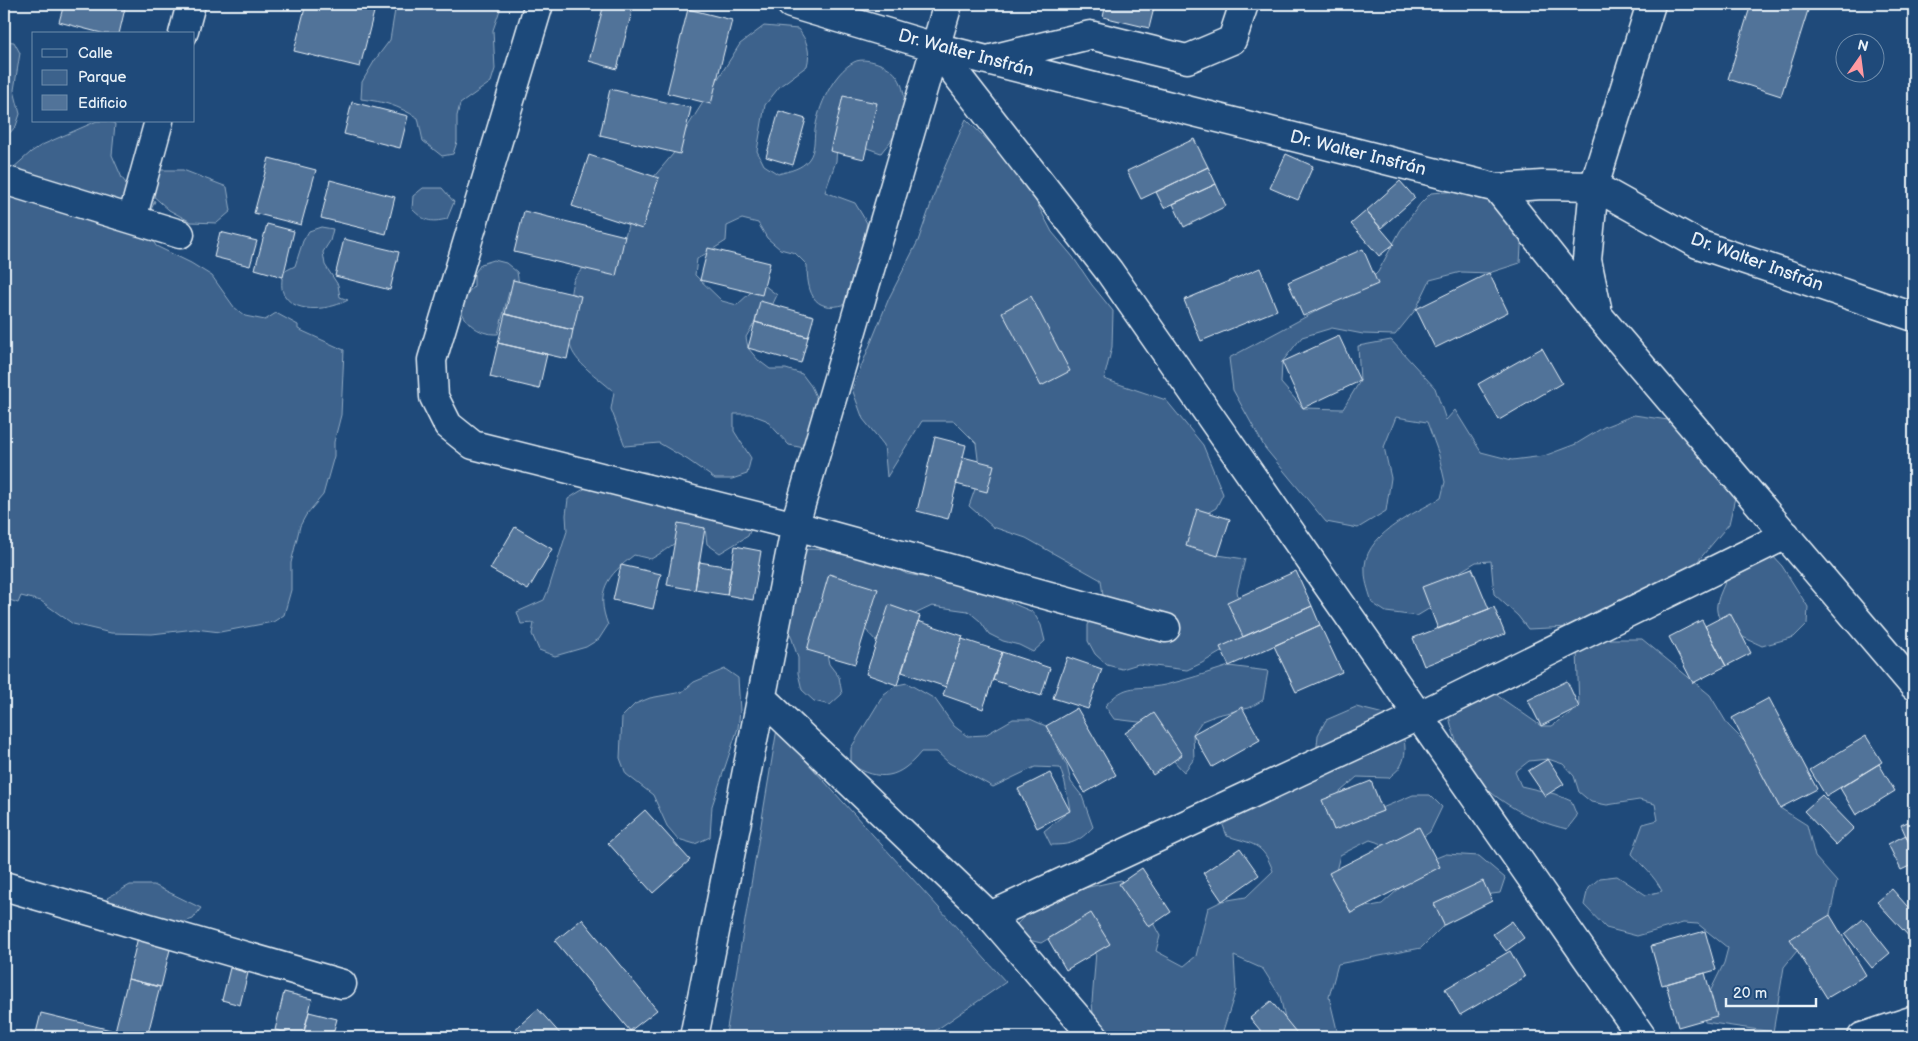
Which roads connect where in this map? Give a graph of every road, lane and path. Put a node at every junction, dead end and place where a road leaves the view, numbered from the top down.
1 (191, 4) edge
2 (539, 4) edge
3 (791, 4) edge
4 (948, 4) edge
5 (1244, 4) edge
6 (1651, 4) edge
7 (184, 32) edge
8 (935, 46) junction
9 (987, 60) junction
10 (159, 122) edge
11 (4, 180) edge
12 (1594, 186) junction
13 (1497, 188) junction
14 (132, 219) junction
15 (180, 234) dead end
16 (1598, 315) junction
17 (1914, 317) edge
18 (796, 526) junction
19 (1786, 535) junction
20 (1166, 628) dead end
21 (1914, 686) edge
22 (762, 698) junction
23 (1418, 716) junction
24 (4, 886) edge
25 (990, 916) junction
26 (342, 984) dead end
27 (1914, 1020) edge
28 (694, 1037) edge
29 (1094, 1037) edge
30 (1642, 1037) edge
31 (1862, 1037) edge

1 - 7 street
2 - 18 street
3 - 8 street, Dr. Walter Insfrán
4 - 8 street
5 - 9 street
6 - 12 street
8 - 9 street, Dr. Walter Insfrán
8 - 18 street
8 - 23 street
9 - 13 street, Dr. Walter Insfrán
10 - 14 street
11 - 14 street
12 - 13 street, Dr. Walter Insfrán
12 - 16 street
12 - 17 street, Dr. Walter Insfrán
13 - 16 street
14 - 15 street
16 - 19 street
18 - 20 street
18 - 22 street
19 - 21 street
19 - 23 street
22 - 25 street
22 - 28 street
23 - 25 street
23 - 30 street
24 - 26 street
25 - 29 street
27 - 31 street

